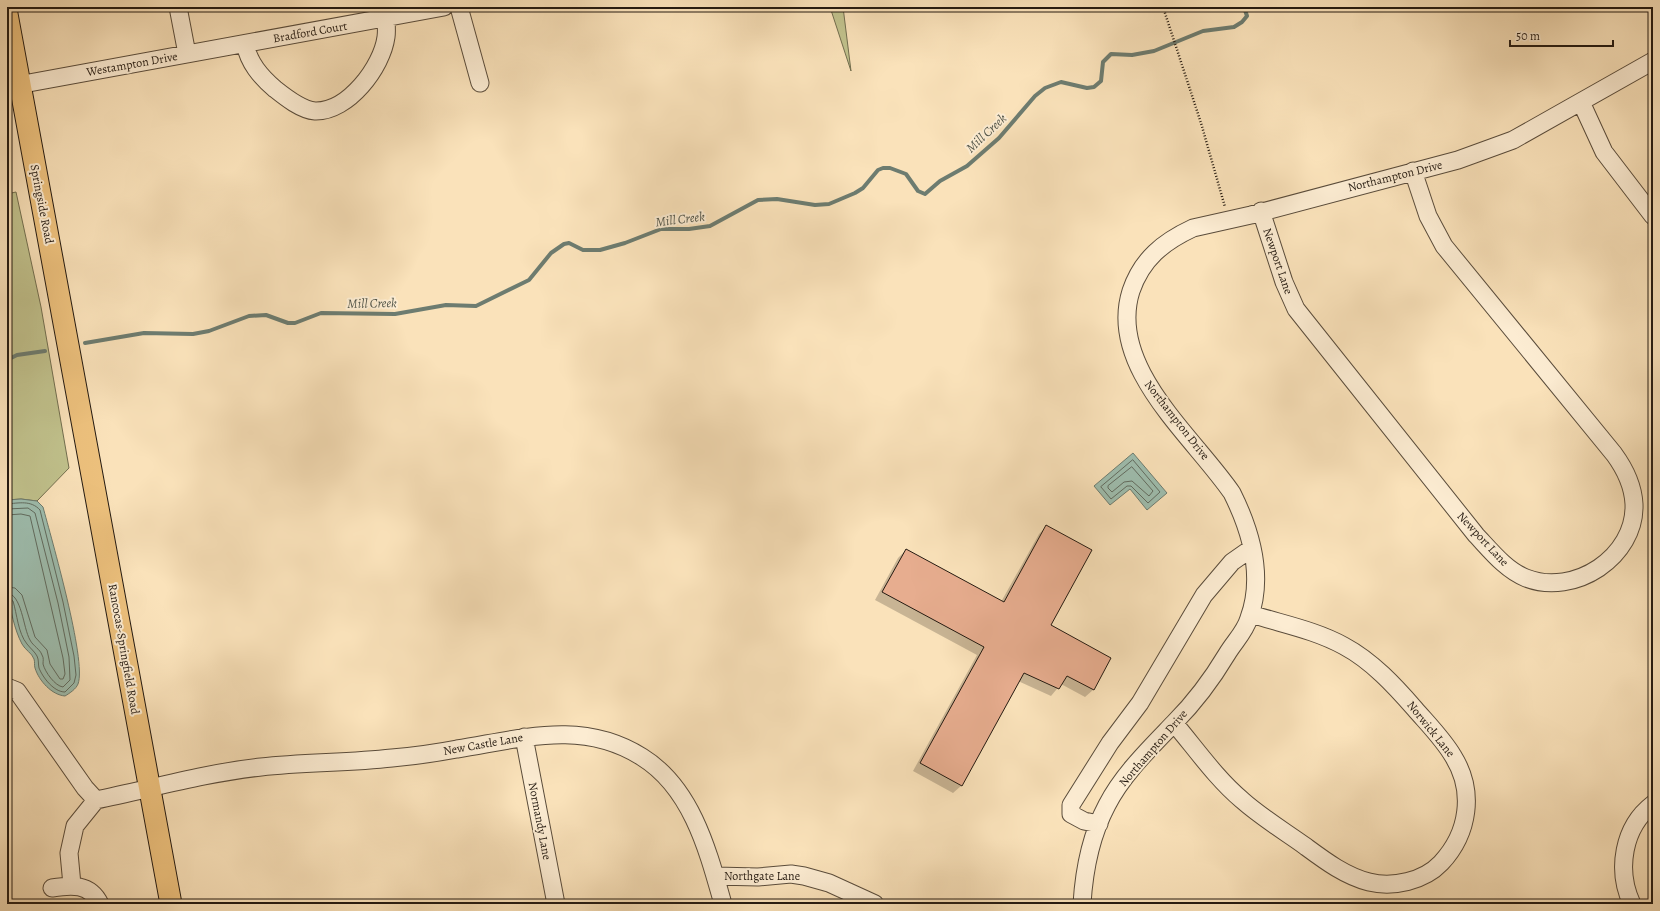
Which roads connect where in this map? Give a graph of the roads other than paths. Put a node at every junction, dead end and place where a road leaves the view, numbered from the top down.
1 (178, 7) edge
2 (444, 7) edge
3 (459, 7) edge
4 (7, 14) edge
5 (386, 18) junction
6 (245, 44) junction
7 (187, 54) junction
8 (1653, 61) edge
9 (480, 83) dead end
10 (14, 86) edge
11 (1581, 102) junction
12 (1414, 171) junction
13 (1261, 211) junction
14 (1653, 216) edge
15 (78, 394) joint
16 (1252, 548) junction
17 (1251, 614) junction
18 (7, 675) edge
19 (12, 689) edge
20 (1174, 723) junction
21 (524, 737) junction
22 (150, 789) junction
23 (96, 800) junction
24 (1653, 804) edge
25 (1099, 824) junction
26 (715, 876) junction
27 (72, 884) junction
28 (52, 888) dead end
29 (100, 904) edge
30 (171, 904) edge
31 (556, 904) edge
32 (723, 904) edge
33 (875, 904) edge
34 (1082, 904) edge
35 (1632, 904) edge

1 - 7 street
2 - 5 street, Bradford Court
3 - 9 street
4 - 10 main road, Springside Road
5 - 6 street, Bradford Court
5 - 6 street
6 - 7 street, Westampton Drive
7 - 10 street, Westampton Drive
8 - 11 street, Northampton Drive
10 - 15 main road, Springside Road
11 - 12 street, Northampton Drive
11 - 14 street
12 - 13 street, Northampton Drive
12 - 13 street, Newport Lane
13 - 16 street, Northampton Drive
15 - 22 main road, Rancocas-Springfield Road
16 - 17 street, Northampton Drive
16 - 25 street
17 - 20 street, Northampton Drive
17 - 20 street, Norwick Lane
18 - 19 street
19 - 23 street
20 - 25 street, Northampton Drive
21 - 22 street, New Castle Lane
21 - 26 street, New Castle Lane
21 - 31 street, Normandy Lane
22 - 23 street, New Castle Lane
22 - 30 main road, Rancocas-Springfield Road
23 - 27 street
24 - 35 street
25 - 34 street, Northampton Drive
26 - 32 street, New Castle Lane
26 - 33 street, Northgate Lane
27 - 28 street
27 - 29 street

